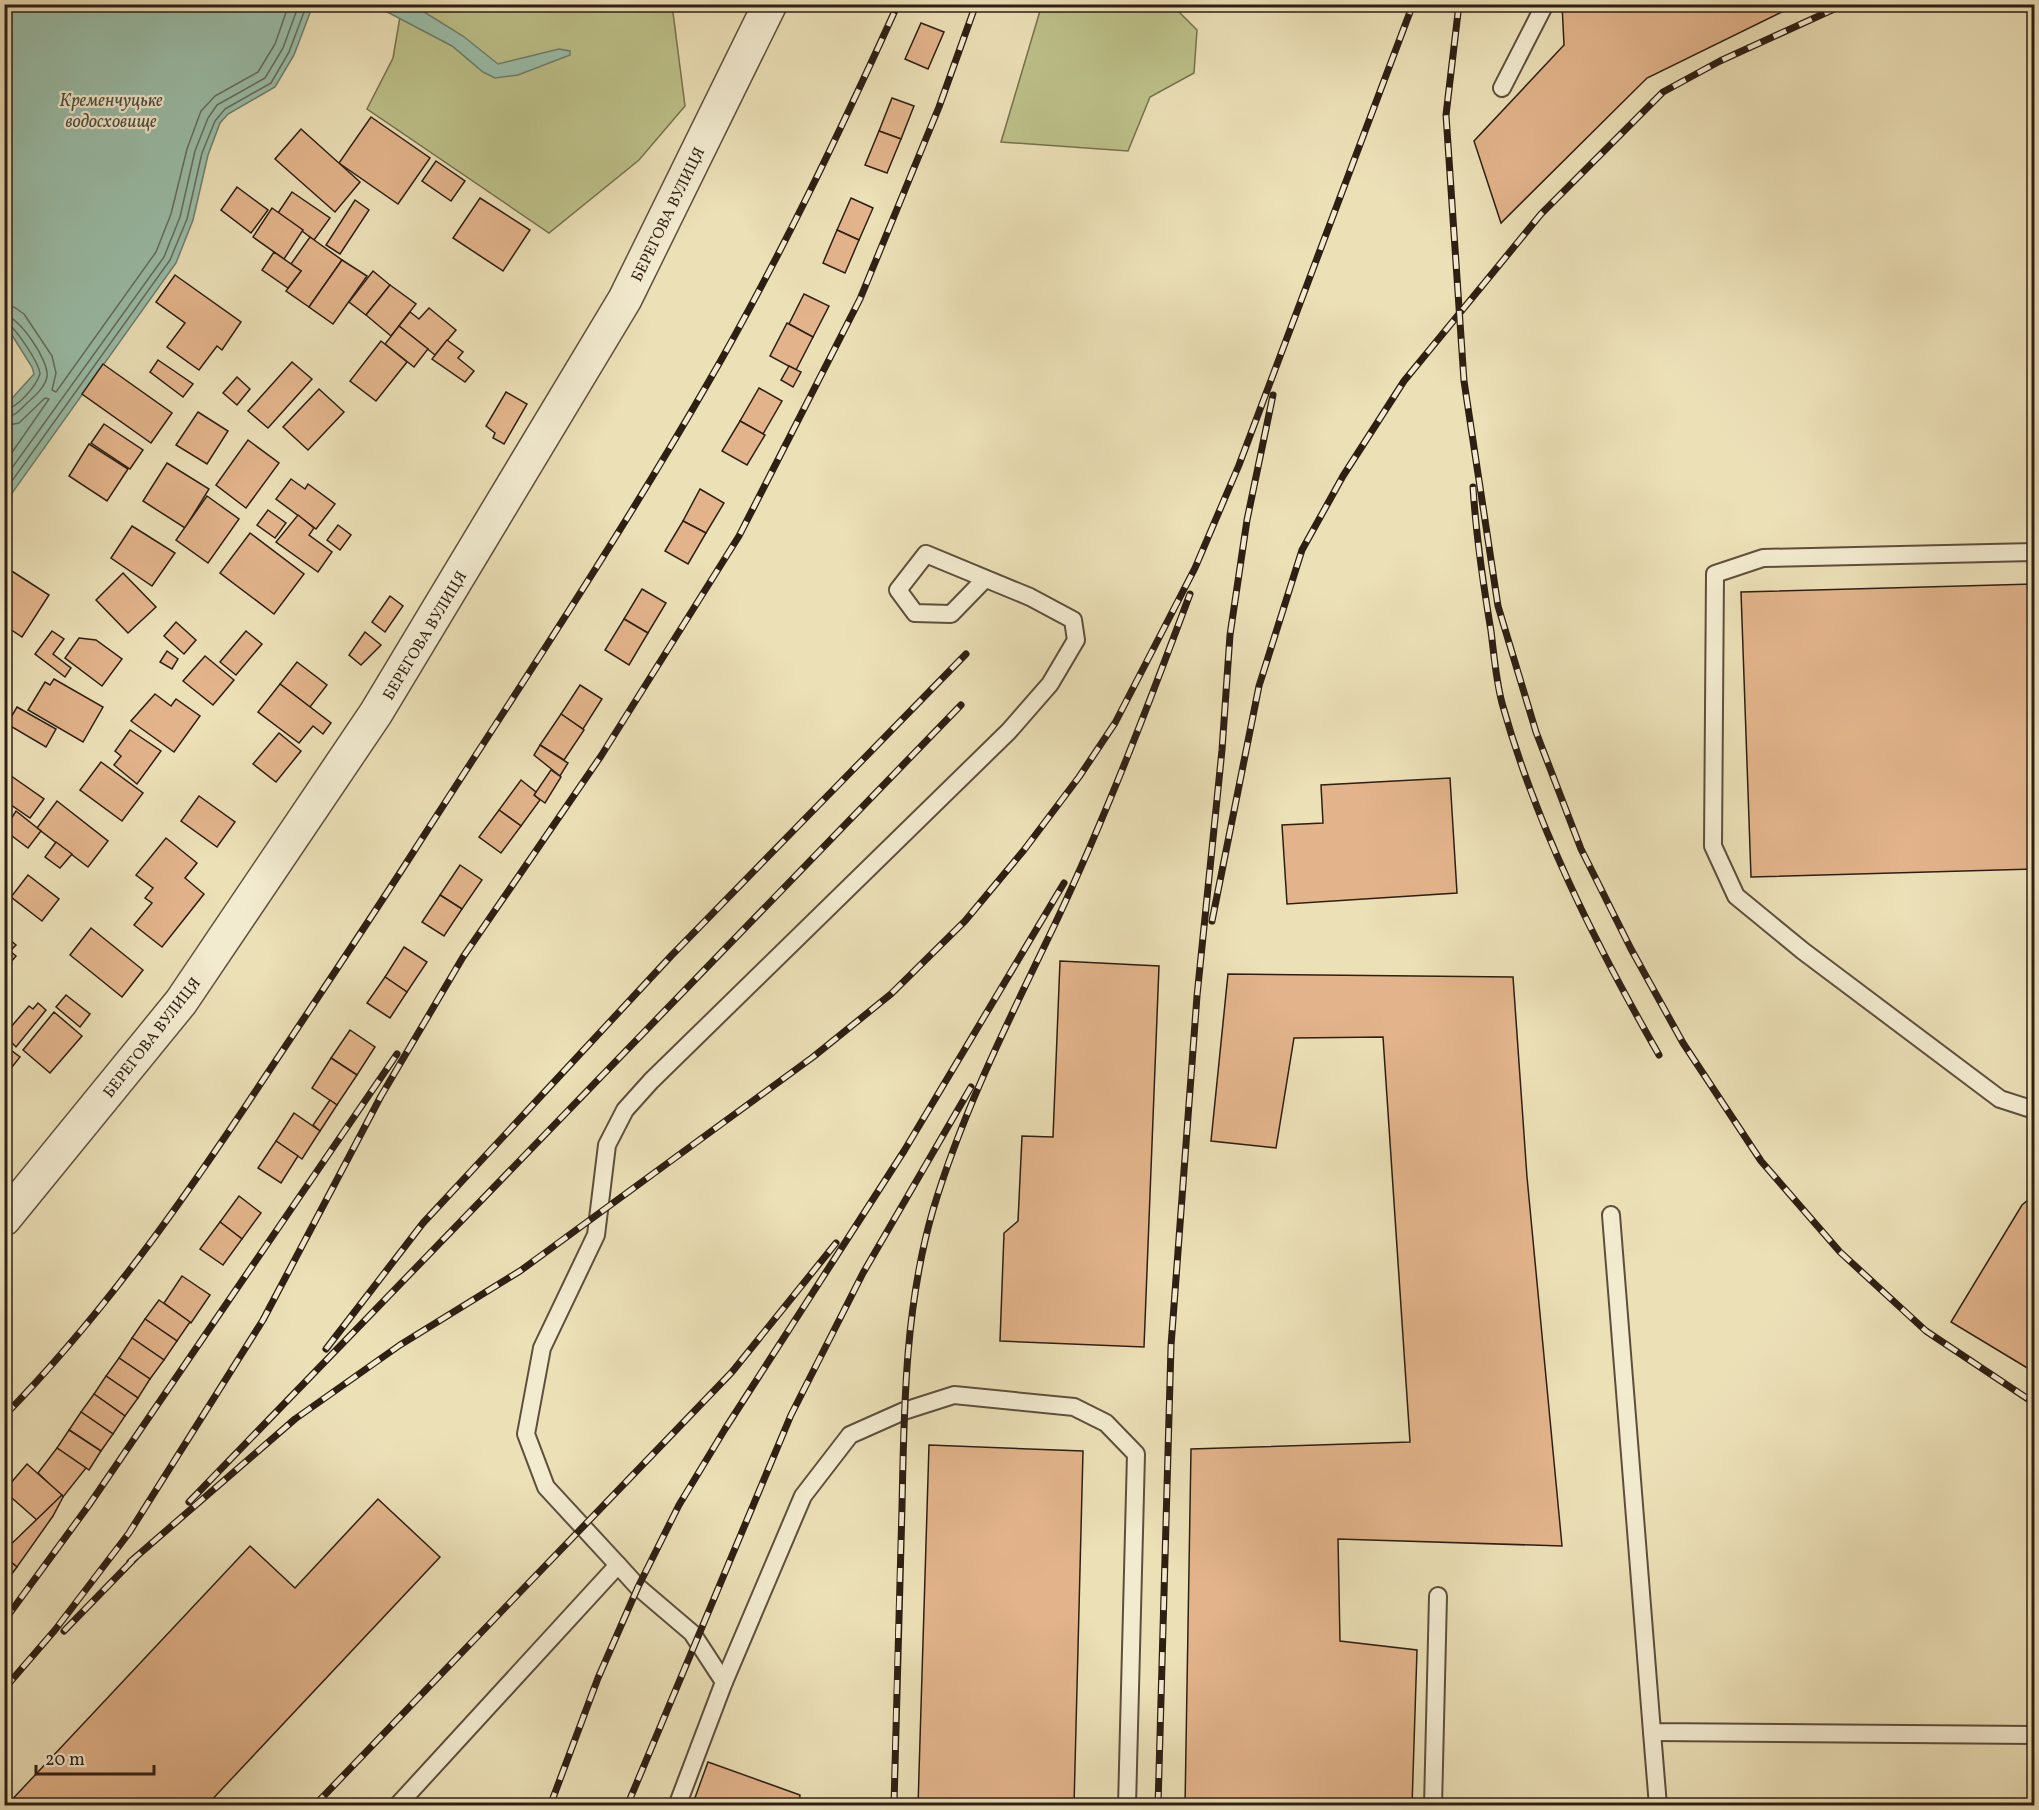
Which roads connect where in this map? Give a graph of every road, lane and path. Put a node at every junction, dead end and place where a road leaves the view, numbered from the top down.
1 (770, 4) edge
2 (1545, 4) edge
3 (1502, 88) dead end
4 (2034, 552) edge
5 (985, 579) junction
6 (2034, 1110) edge
7 (1611, 1215) dead end
8 (4, 1219) edge
9 (618, 1565) junction
10 (1437, 1596) dead end
11 (724, 1682) junction
12 (1652, 1732) junction
13 (2034, 1735) edge
14 (397, 1806) edge
15 (677, 1806) edge
16 (1127, 1806) edge
17 (1432, 1806) edge
18 (1658, 1806) edge

1 - 8 street, БЕРЕГОВА ВУЛИЦЯ
2 - 3 lane
4 - 6 lane
5 - 5 lane
5 - 9 lane
7 - 12 lane
9 - 11 lane
9 - 14 lane
10 - 17 lane
11 - 15 lane
11 - 16 lane
12 - 13 lane
12 - 18 lane

